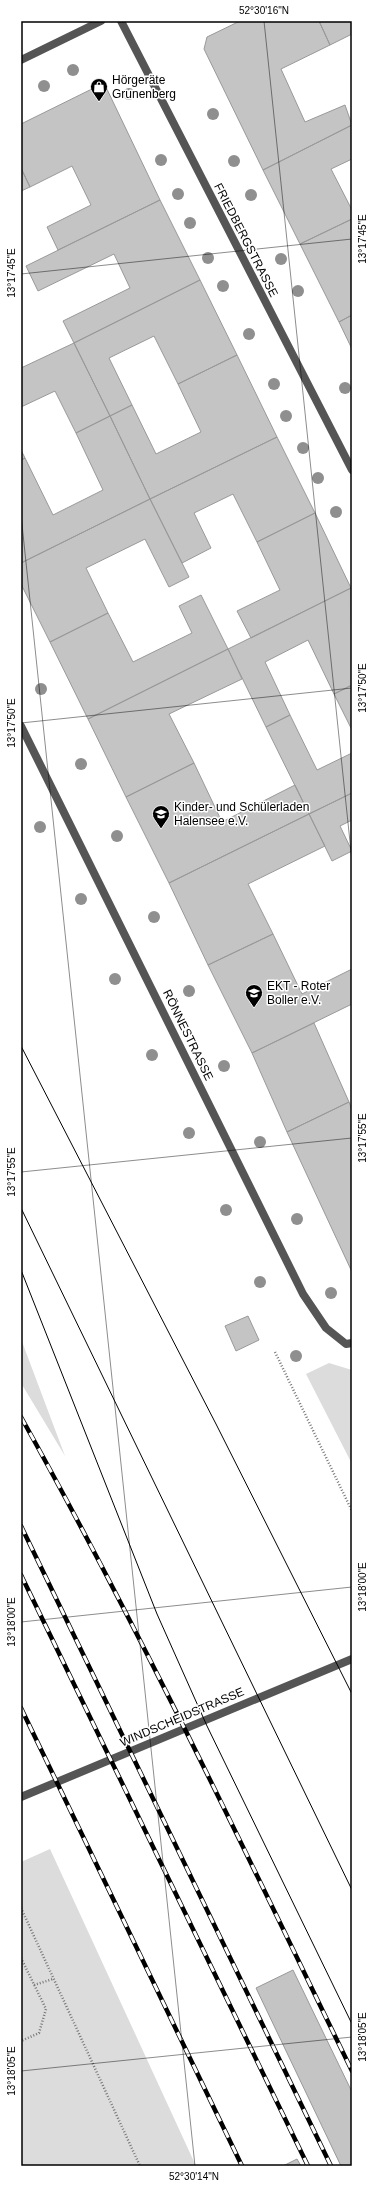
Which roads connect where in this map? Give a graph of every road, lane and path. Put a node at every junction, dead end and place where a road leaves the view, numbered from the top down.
1 (101, 21) edge
2 (120, 21) edge
3 (21, 60) edge
4 (352, 470) edge
5 (21, 726) edge
6 (349, 1344) edge
7 (275, 1352) dead end
8 (352, 1511) edge
9 (352, 1659) edge
10 (21, 1797) edge
11 (21, 1908) edge
12 (21, 1958) edge
13 (53, 1979) junction
14 (34, 1985) junction
15 (21, 2041) edge
16 (140, 2166) edge

1 - 3 street
2 - 4 street, FRIEDBERGSTRASSE
5 - 6 street, RÖNNESTRASSE
7 - 8 path
9 - 10 street, WINDSCHEIDSTRASSE
11 - 13 path
12 - 14 path
13 - 14 path
13 - 16 path
14 - 15 path

